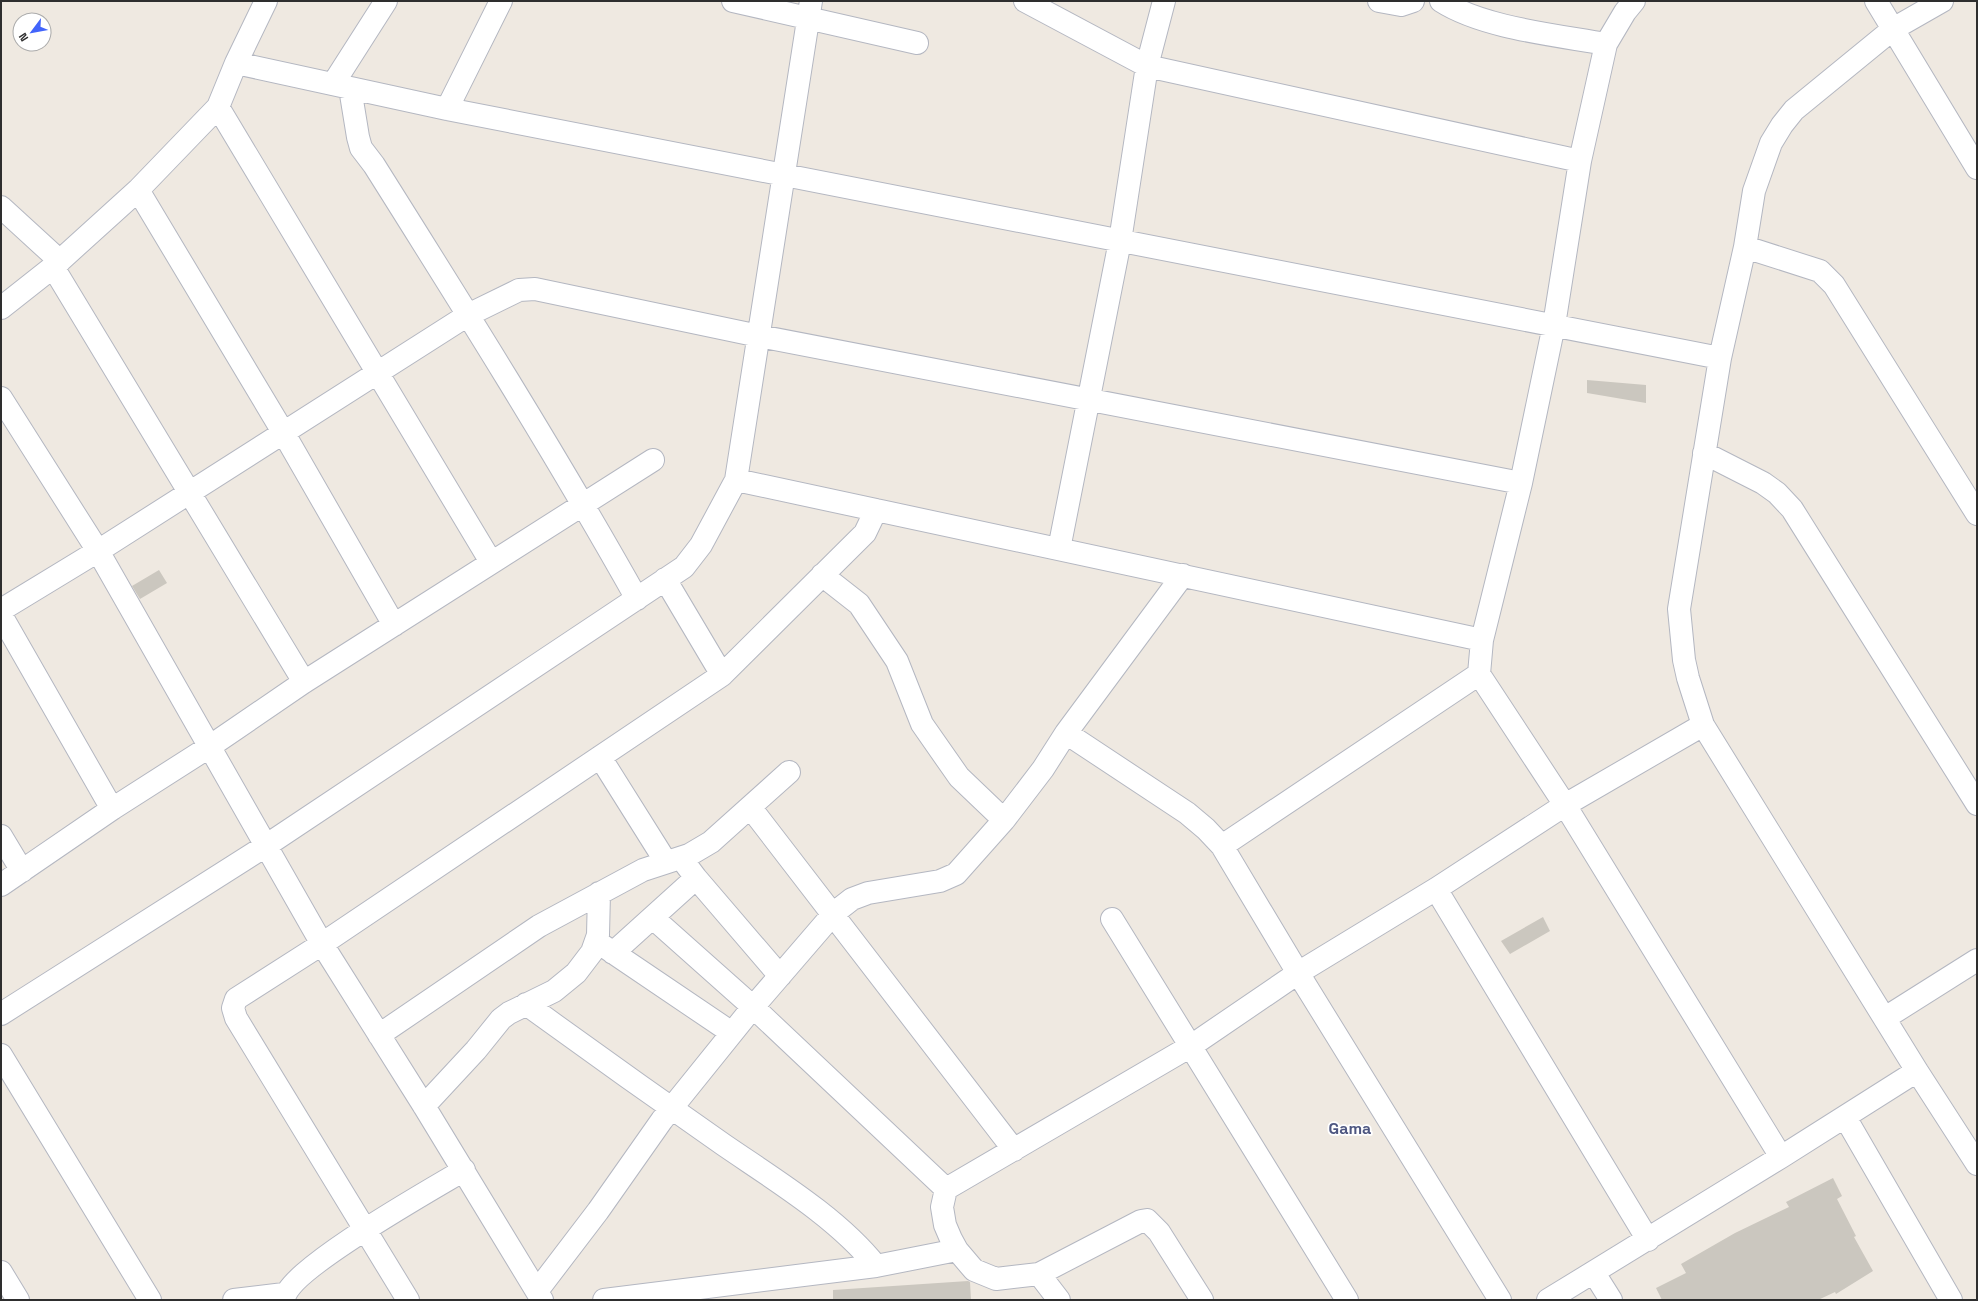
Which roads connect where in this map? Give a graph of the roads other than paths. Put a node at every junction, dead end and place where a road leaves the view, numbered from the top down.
1 (266, 1) edge
2 (386, 1) edge
3 (501, 1) edge
4 (733, 1) edge
5 (1025, 1) edge
6 (1164, 1) edge
7 (1378, 1) edge
8 (1413, 1) edge
9 (1441, 1) edge
10 (1634, 1) edge
11 (1876, 1) edge
12 (1942, 1) edge
13 (810, 9) edge
14 (1893, 29) junction
15 (917, 43) dead end
16 (1606, 44) junction
17 (236, 63) junction
18 (1147, 66) junction
19 (342, 86) junction
20 (218, 106) junction
21 (448, 109) junction
22 (1580, 161) junction
23 (1977, 168) edge
24 (784, 175) junction
25 (138, 190) junction
26 (1, 207) edge
27 (1120, 241) junction
28 (1745, 247) junction
29 (57, 264) junction
30 (3, 303) edge
31 (468, 315) junction
32 (1554, 325) junction
33 (759, 336) junction
34 (1720, 358) junction
35 (378, 373) junction
36 (1, 398) edge
37 (1089, 400) junction
38 (283, 432) junction
39 (1704, 453) junction
40 (653, 460) dead end
41 (736, 480) junction
42 (1521, 483) junction
43 (1970, 487) edge
44 (188, 493) junction
45 (584, 504) junction
46 (876, 510) junction
47 (1977, 514) edge
48 (1059, 549) junction
49 (98, 551) junction
50 (491, 562) junction
51 (822, 575) junction
52 (1183, 575) junction
53 (665, 579) junction
54 (637, 599) junction
55 (1, 610) edge
56 (1, 615) edge
57 (394, 625) junction
58 (1482, 640) junction
59 (1479, 674) junction
60 (722, 675) junction
61 (304, 682) junction
62 (1703, 725) junction
63 (1066, 733) junction
64 (209, 747) junction
65 (600, 757) junction
66 (789, 772) dead end
67 (1977, 804) edge
68 (1565, 805) junction
69 (750, 807) junction
70 (112, 810) junction
71 (1004, 820) junction
72 (1, 836) edge
73 (267, 845) junction
74 (1222, 846) junction
75 (674, 860) junction
76 (22, 871) junction
77 (696, 878) junction
78 (1, 885) edge
79 (1436, 889) junction
80 (599, 893) junction
81 (834, 914) junction
82 (653, 918) junction
83 (1112, 919) dead end
84 (322, 944) junction
85 (605, 947) junction
86 (1977, 960) edge
87 (1298, 973) junction
88 (780, 976) junction
89 (526, 1004) junction
90 (753, 1007) junction
91 (1, 1014) edge
92 (1885, 1018) junction
93 (732, 1033) junction
94 (379, 1036) junction
95 (1191, 1046) junction
96 (1, 1055) edge
97 (1917, 1071) junction
98 (424, 1106) junction
99 (672, 1108) junction
100 (1845, 1117) junction
101 (1014, 1150) junction
102 (1781, 1157) junction
103 (1977, 1164) edge
104 (464, 1170) junction
105 (946, 1189) junction
106 (365, 1230) junction
107 (1648, 1240) junction
108 (957, 1250) junction
109 (876, 1266) junction
110 (1, 1272) edge
111 (1594, 1273) junction
112 (1039, 1274) junction
113 (540, 1296) edge
114 (284, 1297) edge
115 (18, 1300) edge
116 (150, 1300) edge
117 (234, 1300) edge
118 (408, 1300) edge
119 (604, 1300) edge
120 (1059, 1300) edge
121 (1202, 1300) edge
122 (1347, 1300) edge
123 (1500, 1300) edge
124 (1548, 1300) edge
125 (1612, 1300) edge
126 (1951, 1300) edge

1 - 17 street
2 - 19 street
3 - 21 street
4 - 13 street
5 - 18 street
6 - 18 street
7 - 8 street
9 - 16 street
10 - 16 street
11 - 14 street
12 - 14 street
13 - 15 street
13 - 24 street
14 - 23 street
14 - 28 street
16 - 22 street
17 - 19 street
17 - 20 street
18 - 22 street
18 - 27 street
19 - 21 street
19 - 31 street
20 - 25 street
20 - 35 street
21 - 24 street
22 - 32 street
24 - 27 street
24 - 33 street
25 - 29 street
25 - 38 street
26 - 29 street
27 - 32 street
27 - 37 street
28 - 34 street
28 - 43 street
29 - 30 street
29 - 44 street
31 - 33 street
31 - 35 street
31 - 45 street
32 - 34 street
32 - 42 street
33 - 37 street
33 - 41 street
34 - 39 street
35 - 38 street
35 - 50 street
36 - 49 street
37 - 42 street
37 - 48 street
38 - 44 street
38 - 57 street
39 - 62 street
39 - 67 street
40 - 45 street
41 - 46 street
41 - 53 street
42 - 58 street
43 - 47 street
44 - 49 street
44 - 61 street
45 - 50 street
45 - 54 street
46 - 48 street
46 - 51 street
48 - 52 street
49 - 55 street
49 - 64 street
50 - 57 street
51 - 60 street
51 - 71 street
52 - 58 street
52 - 63 street
53 - 54 street
53 - 60 street
54 - 73 street
56 - 70 street
57 - 61 street
58 - 59 street
59 - 68 street
59 - 74 street
60 - 65 street
61 - 64 street
62 - 68 street
62 - 92 street
63 - 71 street
63 - 74 street
64 - 70 street
64 - 73 street
65 - 75 street
65 - 84 street
66 - 69 street
68 - 79 street
68 - 102 street
69 - 75 street
69 - 81 street
70 - 76 street
71 - 81 street
72 - 76 street
73 - 84 street
73 - 91 street
74 - 87 street
75 - 77 street
75 - 80 street
76 - 78 street
77 - 82 street
77 - 88 street
79 - 87 street
79 - 107 street
80 - 85 street
80 - 94 street
81 - 88 street
81 - 101 street
82 - 85 street
82 - 90 street
83 - 95 street
84 - 94 street
84 - 106 street
85 - 89 street
85 - 93 street
86 - 92 street
87 - 95 street
87 - 123 street
88 - 90 street
89 - 98 street
89 - 99 street
90 - 93 street
90 - 105 street
92 - 97 street
93 - 99 street
94 - 98 street
95 - 101 street
95 - 122 street
96 - 116 street
97 - 100 street
97 - 103 street
98 - 104 street
99 - 109 street
99 - 113 street
100 - 102 street
100 - 126 street
101 - 105 street
102 - 107 street
104 - 106 street
104 - 113 street
105 - 108 street
106 - 114 street
106 - 118 street
107 - 111 street
108 - 109 street
108 - 112 street
109 - 119 street
110 - 115 street
111 - 124 street
111 - 125 street
112 - 120 street
112 - 121 street
114 - 117 street

